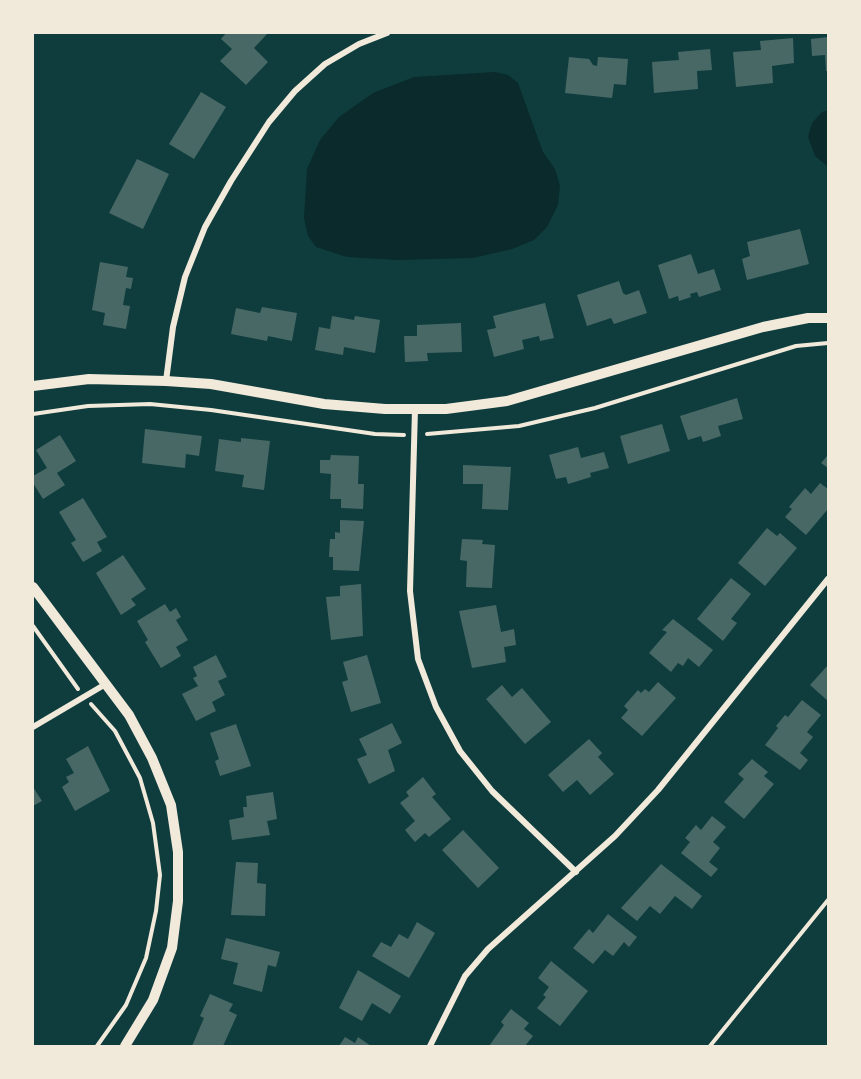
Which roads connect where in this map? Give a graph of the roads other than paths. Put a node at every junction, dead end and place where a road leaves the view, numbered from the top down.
1 (387, 33) edge
2 (828, 318) edge
3 (166, 381) junction
4 (33, 386) edge
5 (415, 409) junction
6 (828, 579) edge
7 (33, 587) edge
8 (104, 685) junction
9 (33, 726) edge
10 (576, 872) junction
11 (125, 1046) edge
12 (430, 1046) edge

1 - 3 street
2 - 5 street
3 - 4 street
3 - 5 street
5 - 10 street
6 - 10 street
7 - 8 street
8 - 9 street
8 - 11 street
10 - 12 street

